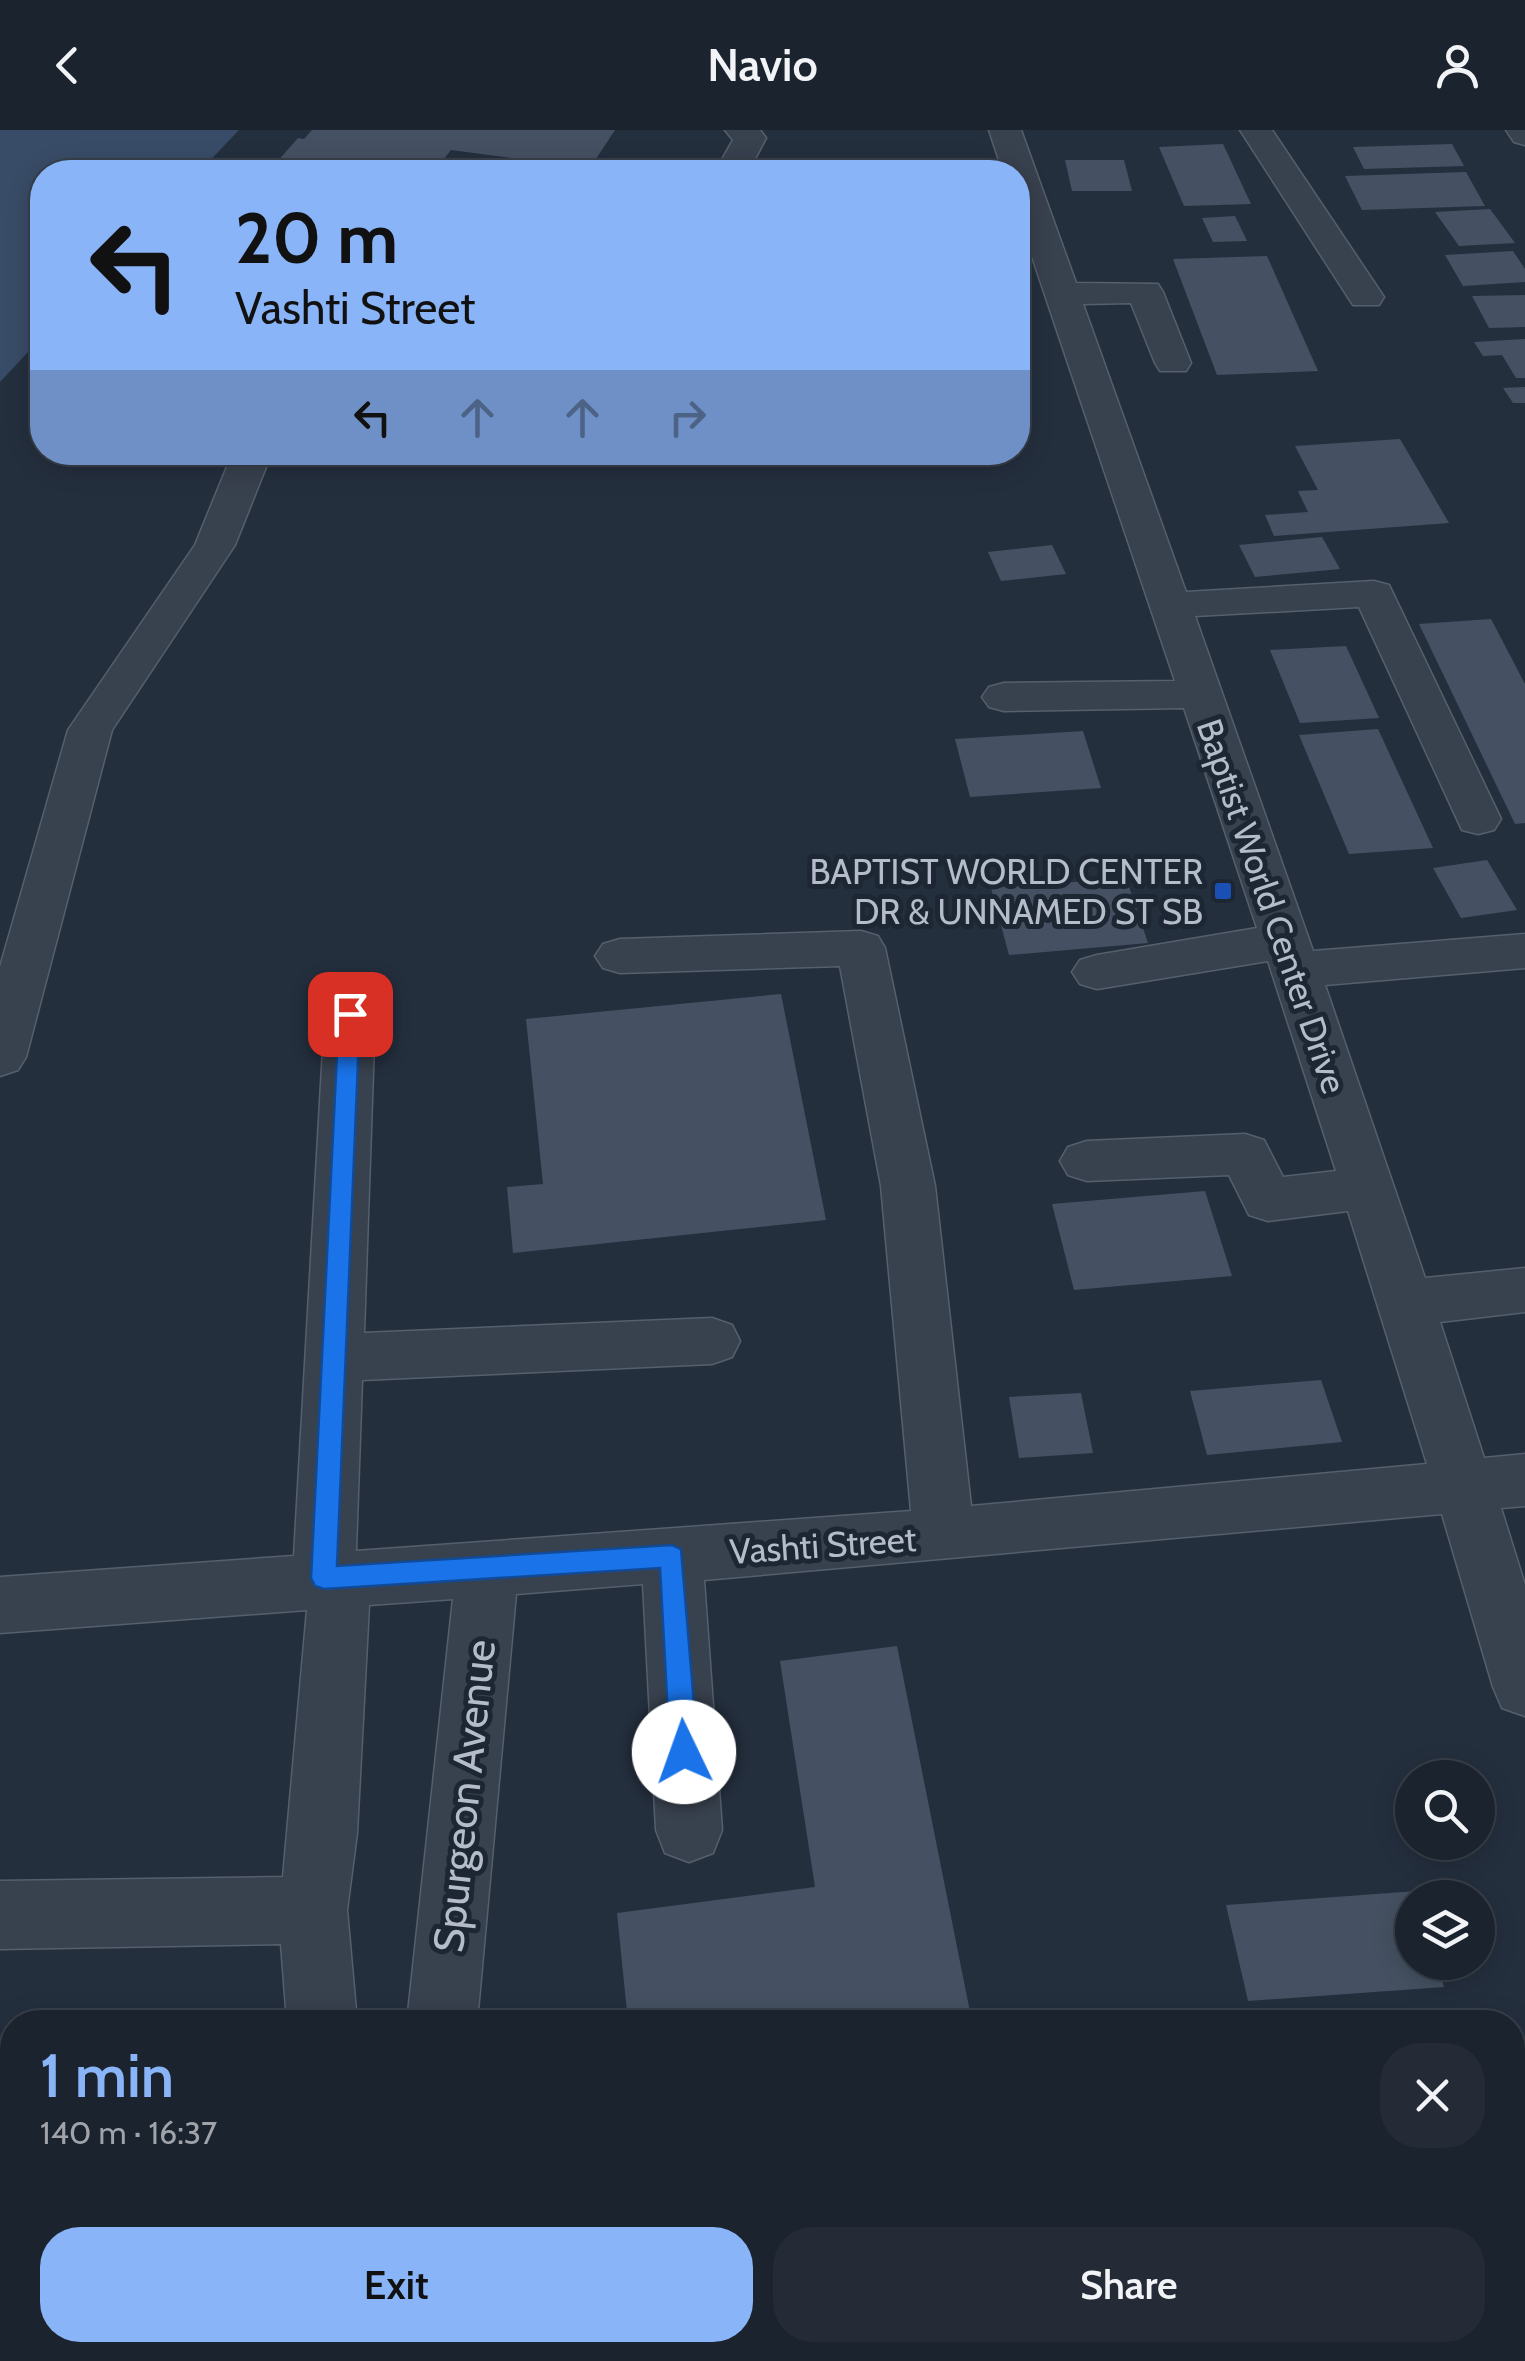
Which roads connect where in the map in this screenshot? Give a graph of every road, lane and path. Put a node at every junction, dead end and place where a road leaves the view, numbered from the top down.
1 (741, 130) edge
2 (1005, 130) edge
3 (1016, 130) edge
4 (1256, 130) edge
5 (738, 160) edge
6 (1012, 160) edge
7 (1030, 234) edge
8 (1063, 294) junction
9 (1366, 297) dead end
10 (1173, 363) dead end
11 (247, 465) edge
12 (1169, 605) junction
13 (1200, 694) junction
14 (1004, 697) dead end
15 (1478, 819) dead end
16 (1525, 951) edge
17 (620, 956) dead end
18 (1289, 956) junction
19 (1098, 972) dead end
20 (350, 1014) dead end
21 (0, 1057) edge
22 (1087, 1161) dead end
23 (1366, 1188) junction
24 (1525, 1290) edge
25 (1404, 1303) junction
26 (712, 1341) dead end
27 (333, 1358) junction
28 (1525, 1480) edge
29 (1465, 1486) junction
30 (944, 1536) junction
31 (672, 1556) junction
32 (487, 1570) junction
33 (332, 1577) junction
34 (0, 1605) edge
35 (1525, 1686) edge
36 (689, 1830) dead end
37 (314, 1910) junction
38 (0, 1915) edge
39 (321, 2010) edge
40 (443, 2010) edge

1 - 5 street
2 - 3 street
2 - 6 street, Baptist World Center Drive
4 - 9 street
7 - 8 street, Baptist World Center Drive
8 - 10 street
8 - 12 street, Baptist World Center Drive
11 - 21 street
12 - 13 street, Baptist World Center Drive
12 - 15 street
13 - 14 street
13 - 18 street, Baptist World Center Drive
16 - 18 street
17 - 30 street
18 - 19 street
18 - 23 street, Baptist World Center Drive
20 - 27 street
22 - 23 street
23 - 25 street, Baptist World Center Drive
24 - 25 street
25 - 29 street, Baptist World Center Drive
26 - 27 street
27 - 33 street
28 - 29 street, Vashti Street
29 - 30 street, Vashti Street
29 - 35 street, Baptist World Center Drive
30 - 31 street, Vashti Street
31 - 32 street, Vashti Street
31 - 36 street
32 - 33 street, Vashti Street
32 - 40 street, Spurgeon Avenue
33 - 34 street, Vashti Street
33 - 37 street
37 - 38 street
37 - 39 street

